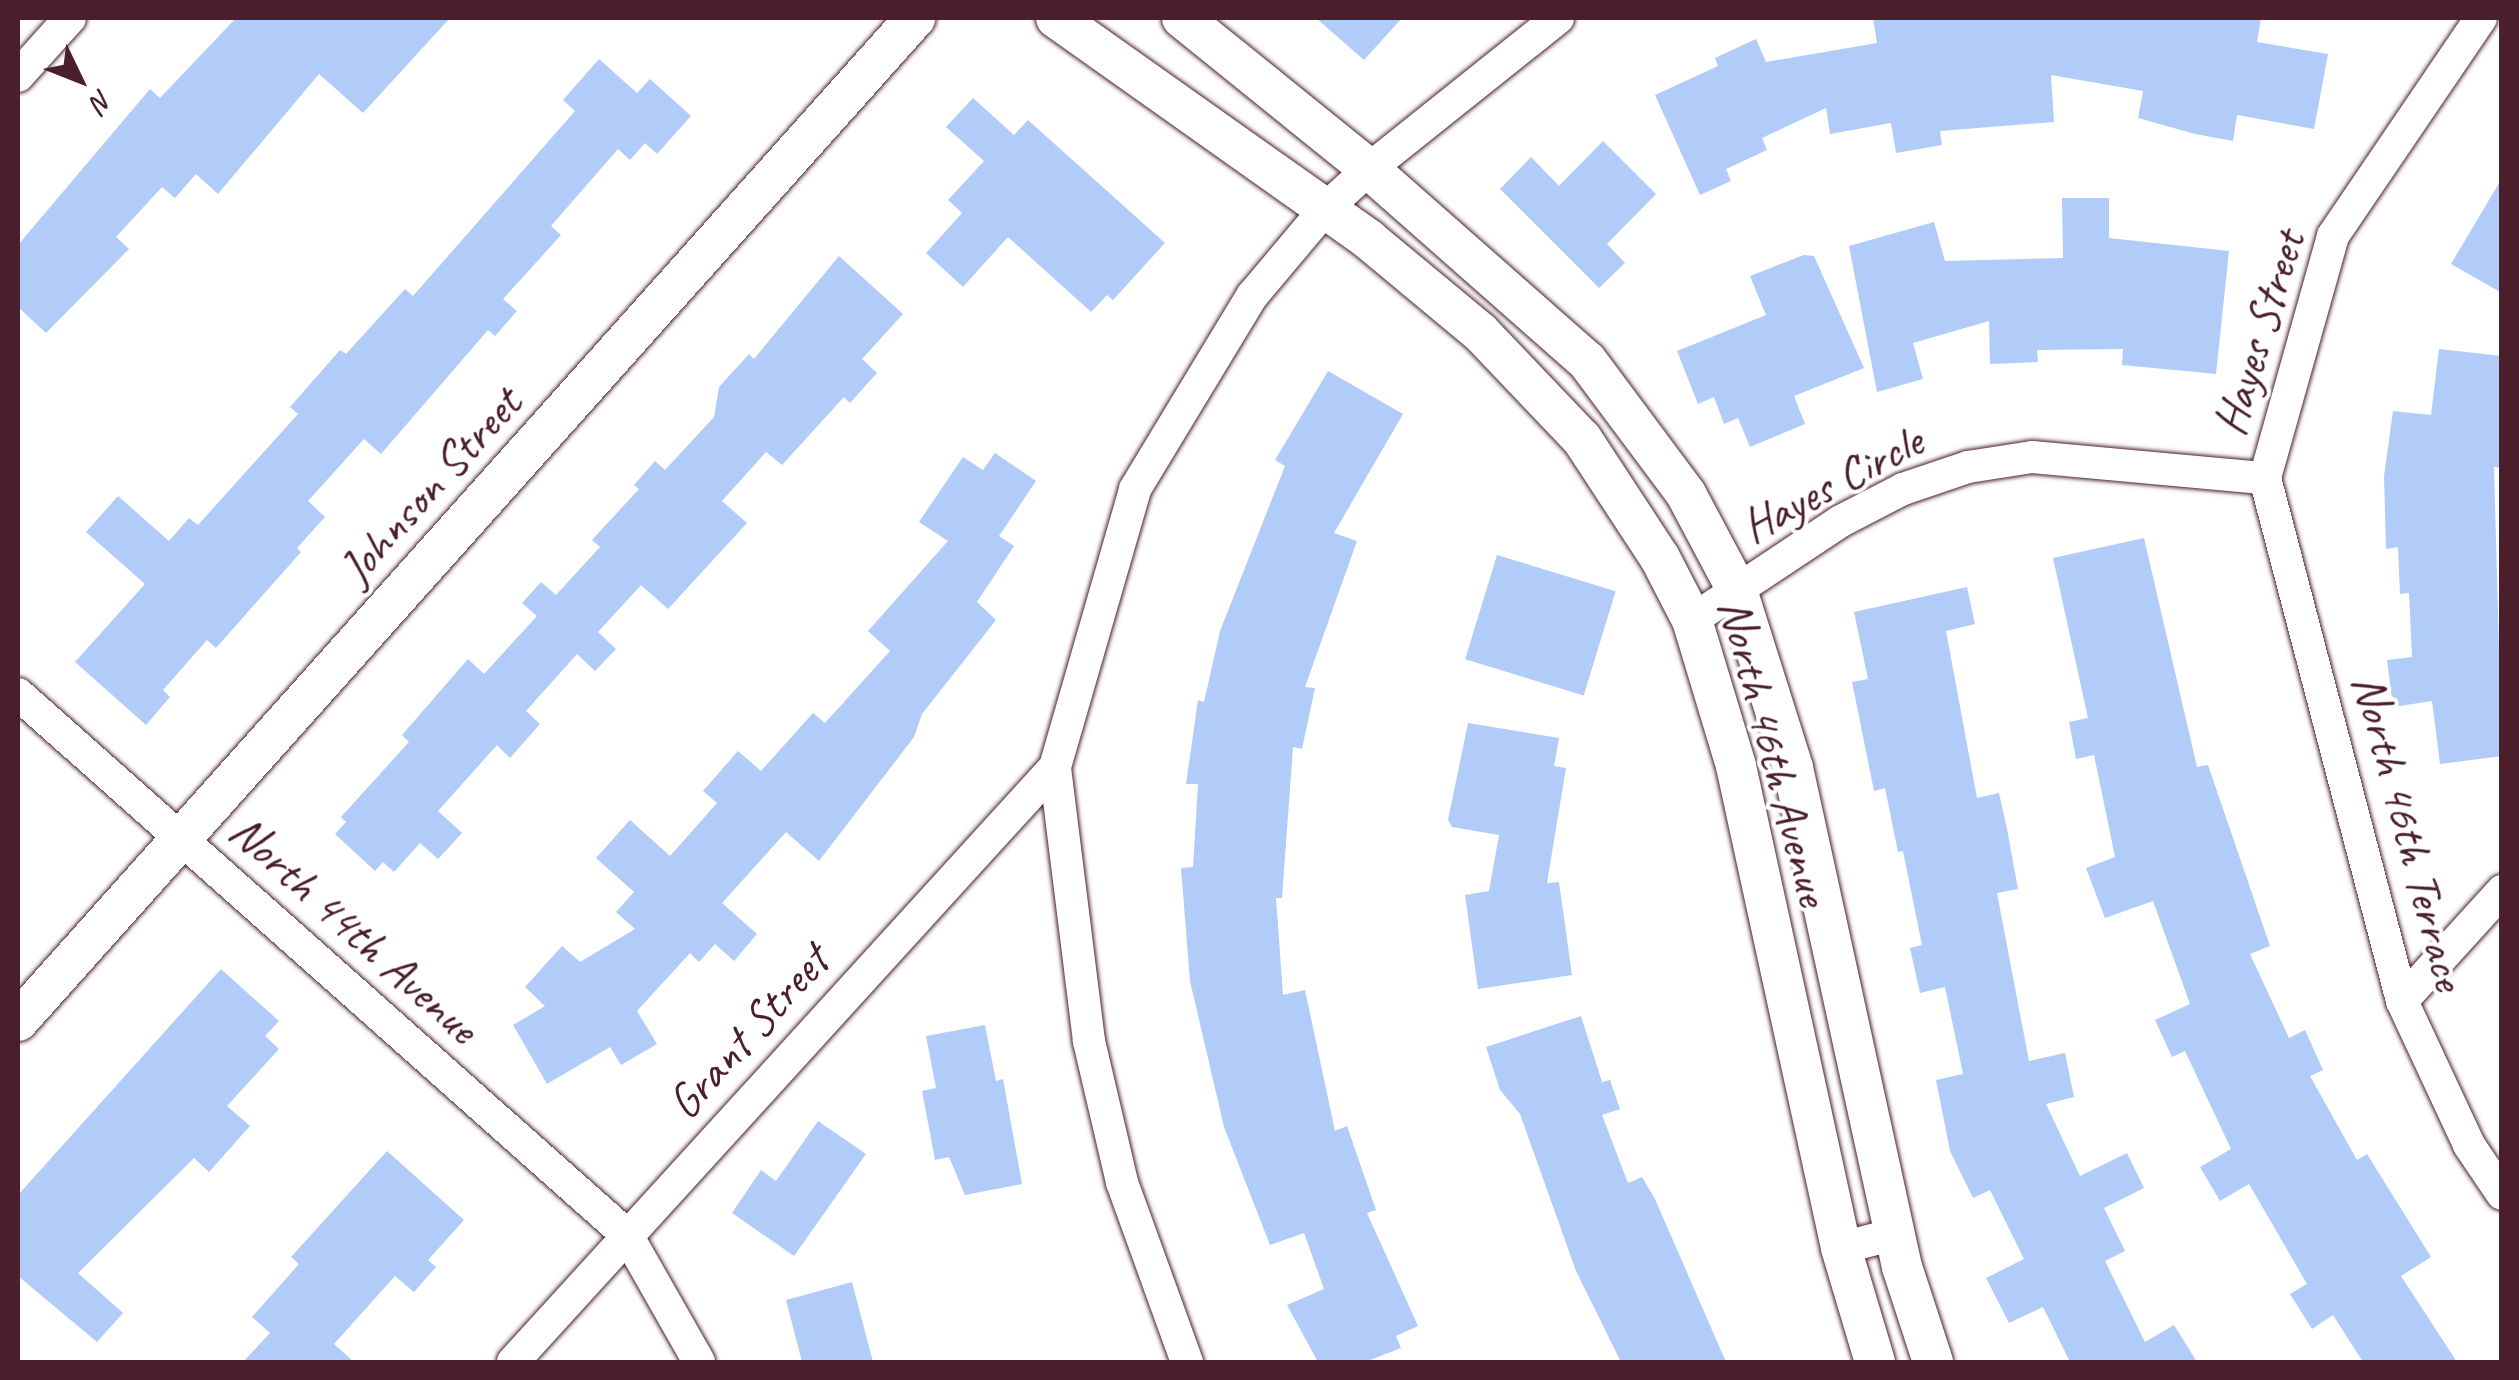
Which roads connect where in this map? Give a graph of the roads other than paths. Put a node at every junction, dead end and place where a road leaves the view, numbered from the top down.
1 (70, 18) edge
2 (915, 18) edge
3 (1056, 18) edge
4 (1182, 18) edge
5 (1558, 18) edge
6 (2481, 18) edge
7 (18, 76) edge
8 (1368, 169) junction
9 (1325, 209) junction
10 (2266, 478) junction
11 (1737, 590) junction
12 (1692, 620) junction
13 (18, 694) edge
14 (1055, 768) junction
15 (181, 840) junction
16 (2502, 891) edge
17 (2402, 1001) junction
18 (18, 1021) edge
19 (2502, 1194) edge
20 (1895, 1234) junction
21 (628, 1236) junction
22 (1841, 1248) junction
23 (513, 1362) edge
24 (699, 1362) edge
25 (1187, 1362) edge
26 (1875, 1362) edge
27 (1933, 1362) edge

1 - 7 street
2 - 15 street, Johnson Street
3 - 9 street, North 46th Avenue
4 - 8 street, North 46th Avenue
5 - 8 street
6 - 10 street, Hayes Street
8 - 9 street
8 - 11 street, North 46th Avenue
9 - 12 street, North 46th Avenue
9 - 14 street
10 - 11 street, Hayes Circle
10 - 17 street, North 46th Terrace
11 - 12 street, Hayes Circle
11 - 20 street, North 46th Avenue
12 - 22 street, North 46th Avenue
13 - 15 street, North 44th Avenue
14 - 21 street, Grant Street
14 - 25 street
15 - 18 street, Johnson Street
15 - 21 street, North 44th Avenue
16 - 17 street
17 - 19 street, North 46th Terrace
20 - 22 street
20 - 27 street, North 46th Avenue
21 - 23 street, Grant Street
21 - 24 street, North 44th Avenue
22 - 26 street, North 46th Avenue

